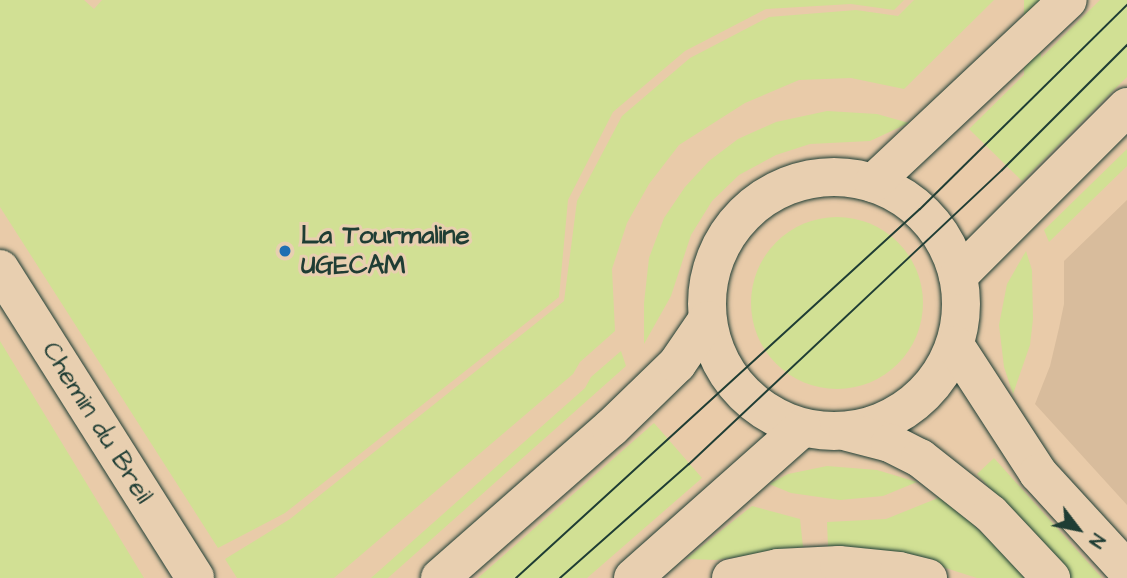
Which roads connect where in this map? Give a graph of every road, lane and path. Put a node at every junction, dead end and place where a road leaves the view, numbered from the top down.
1 (1068, 0) edge
2 (1127, 107) edge
3 (873, 183) junction
4 (0, 269) edge
5 (958, 276) junction
6 (707, 320) junction
7 (955, 345) junction
8 (802, 428) junction
9 (848, 432) junction
10 (1127, 570) edge
11 (195, 578) edge
12 (440, 578) edge
13 (633, 578) edge
14 (731, 578) edge
15 (928, 578) edge
16 (1051, 578) edge

1 - 3 street
2 - 5 street
3 - 5 street
3 - 6 street
4 - 11 street, Chemin du Breil
5 - 7 street
6 - 8 street
6 - 12 street
7 - 9 street
7 - 10 street
8 - 9 street
8 - 13 street
9 - 16 street
14 - 15 street

